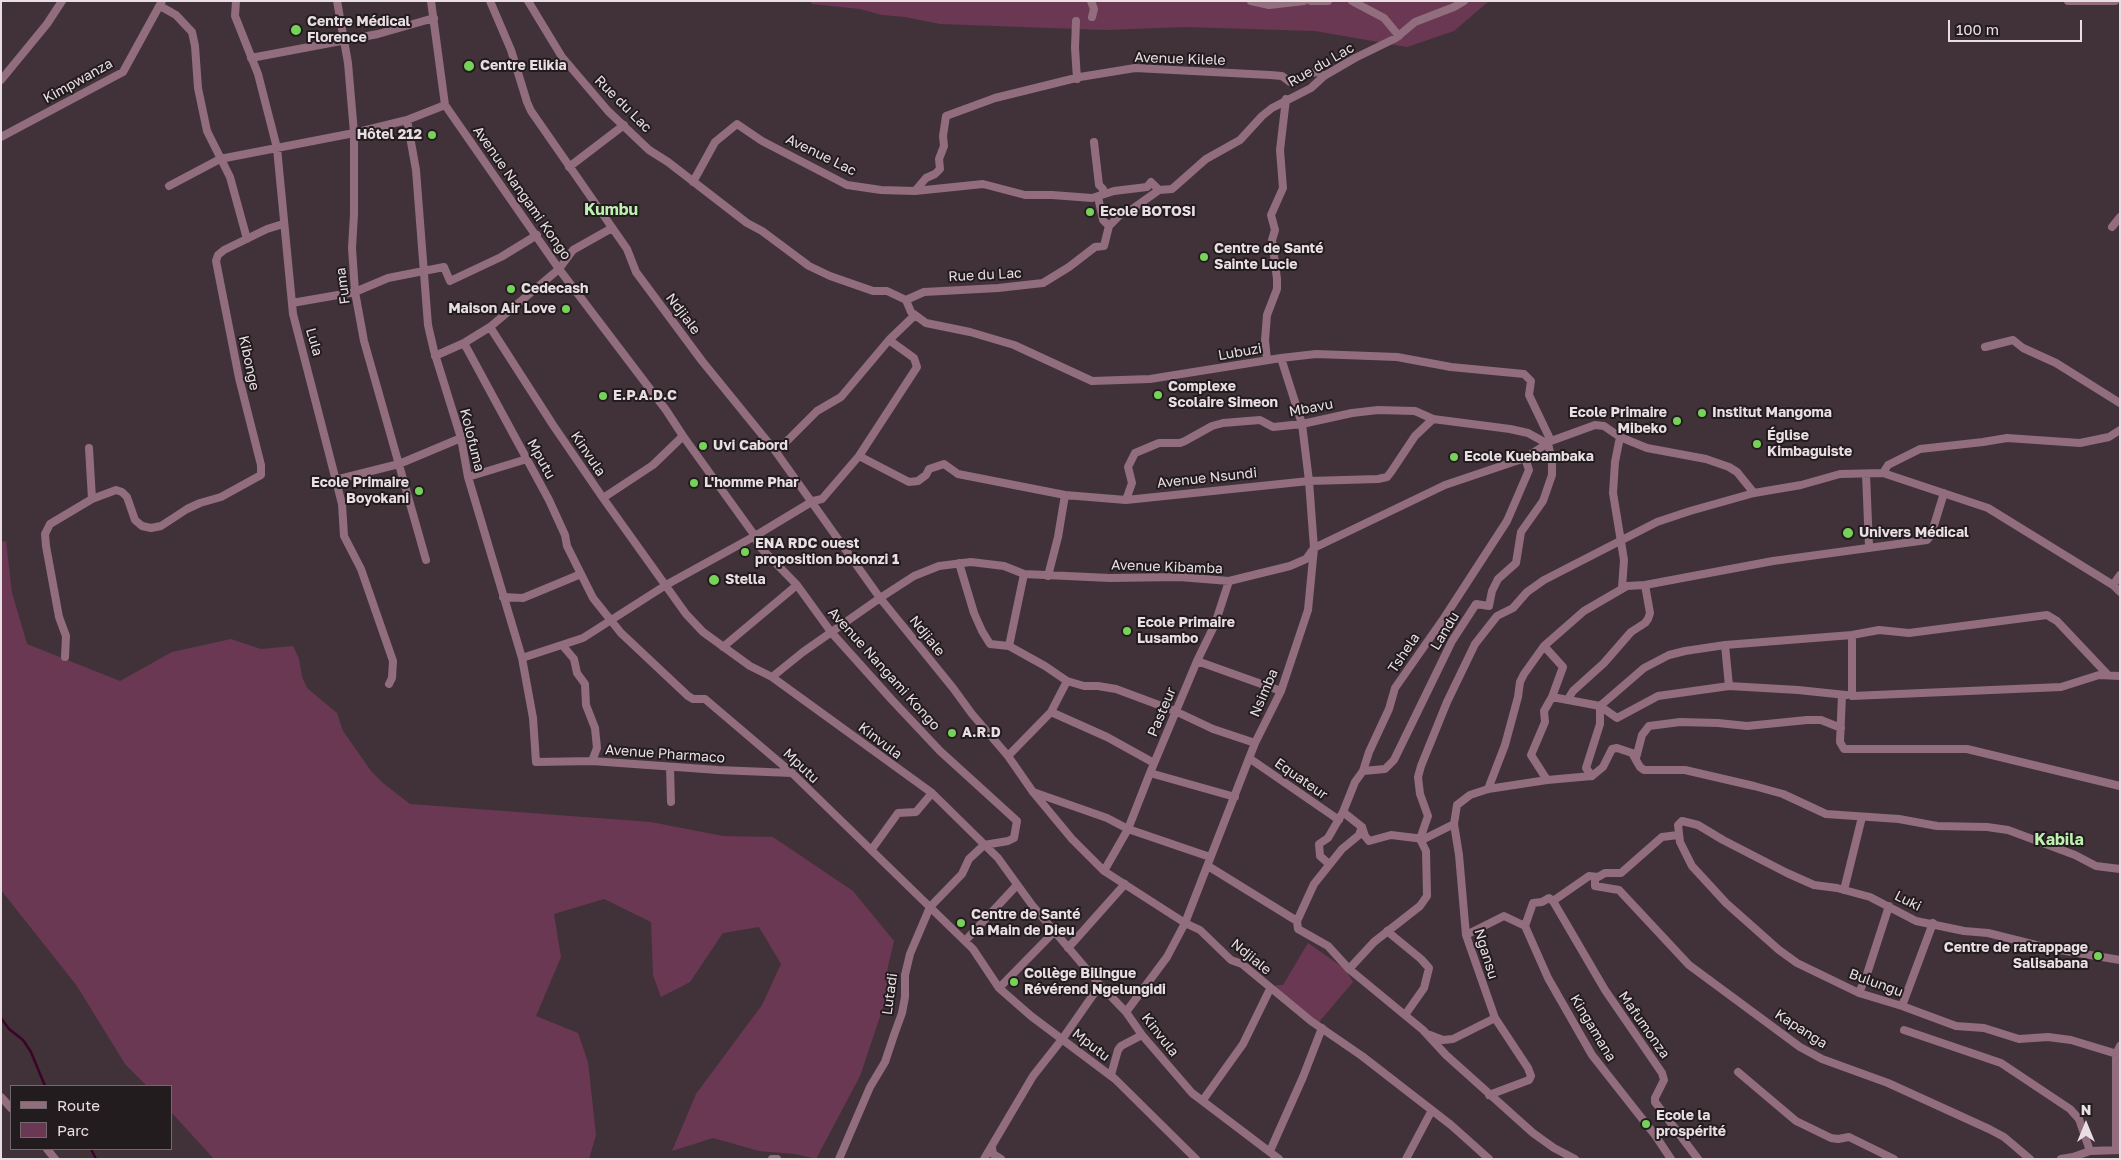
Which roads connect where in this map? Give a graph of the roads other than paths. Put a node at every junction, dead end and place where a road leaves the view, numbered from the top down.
1 (62, 1) edge
2 (236, 1) edge
3 (337, 1) edge
4 (432, 1) edge
5 (490, 1) edge
6 (528, 1) edge
7 (1091, 1) edge
8 (1251, 1) edge
9 (1304, 1) edge
10 (1312, 1) edge
11 (1328, 1) edge
12 (1352, 1) edge
13 (1446, 1) edge
14 (1464, 1) edge
15 (2068, 1) edge
16 (2115, 1) edge
17 (161, 4) edge
18 (1454, 7) junction
19 (1092, 17) dead end
20 (434, 18) junction
21 (1076, 21) dead end
22 (1399, 36) junction
23 (344, 39) junction
24 (252, 58) junction
25 (1324, 76) junction
26 (1077, 79) junction
27 (1, 80) edge
28 (1286, 99) junction
29 (445, 105) junction
30 (406, 120) junction
31 (624, 125) junction
32 (354, 133) junction
33 (1, 138) edge
34 (1094, 142) dead end
35 (277, 148) junction
36 (220, 159) junction
37 (569, 167) junction
38 (693, 182) junction
39 (169, 186) dead end
40 (1159, 190) junction
41 (915, 191) junction
42 (1101, 196) junction
43 (2120, 217) edge
44 (283, 224) junction
45 (1109, 226) junction
46 (2112, 227) dead end
47 (612, 228) junction
48 (537, 235) junction
49 (247, 239) junction
50 (559, 269) junction
51 (423, 270) junction
52 (355, 292) junction
53 (906, 300) junction
54 (292, 303) junction
55 (914, 315) junction
56 (490, 327) junction
57 (889, 340) junction
58 (464, 343) junction
59 (1985, 347) dead end
60 (435, 356) junction
61 (1281, 358) junction
62 (1268, 360) junction
63 (2120, 403) edge
64 (1433, 419) junction
65 (1302, 424) junction
66 (2120, 430) edge
67 (682, 436) junction
68 (1620, 436) junction
69 (461, 438) junction
70 (1549, 442) junction
71 (89, 448) dead end
72 (776, 452) junction
73 (859, 456) junction
74 (1525, 458) junction
75 (527, 459) junction
76 (399, 464) junction
77 (1884, 473) junction
78 (1866, 474) junction
79 (468, 477) junction
80 (336, 480) junction
81 (1310, 480) junction
82 (1754, 493) junction
83 (1944, 493) junction
84 (1065, 496) junction
85 (603, 498) junction
86 (92, 499) junction
87 (1126, 500) junction
88 (812, 501) junction
89 (755, 536) junction
90 (1621, 540) junction
91 (1869, 546) junction
92 (1314, 548) junction
93 (426, 560) dead end
94 (959, 563) junction
95 (581, 574) junction
96 (1024, 574) junction
97 (2120, 575) edge
98 (1048, 576) junction
99 (1228, 581) junction
100 (797, 584) junction
101 (666, 585) junction
102 (1645, 585) junction
103 (2113, 585) junction
104 (1622, 588) junction
105 (2120, 592) edge
106 (503, 597) junction
107 (880, 598) junction
108 (610, 620) junction
109 (831, 632) junction
110 (1852, 635) junction
111 (1724, 645) junction
112 (563, 646) junction
113 (1009, 646) junction
114 (1544, 646) junction
115 (722, 648) junction
116 (64, 657) dead end
117 (522, 658) junction
118 (1197, 662) junction
119 (2108, 675) junction
120 (2120, 676) edge
121 (772, 677) junction
122 (1067, 681) junction
123 (390, 684) dead end
124 (1729, 686) junction
125 (1281, 691) junction
126 (1842, 695) junction
127 (1852, 696) junction
128 (1552, 697) junction
129 (1568, 699) junction
130 (1600, 706) junction
131 (1175, 711) junction
132 (1051, 712) junction
133 (1841, 728) junction
134 (1255, 743) junction
135 (1008, 756) junction
136 (1249, 758) junction
137 (1636, 758) junction
138 (536, 762) joint
139 (592, 762) junction
140 (1154, 763) junction
141 (670, 767) junction
142 (1362, 771) junction
143 (792, 773) junction
144 (1150, 773) junction
145 (1592, 776) junction
146 (1547, 780) junction
147 (2120, 786) edge
148 (1488, 789) junction
149 (1033, 792) junction
150 (932, 793) junction
151 (1235, 797) junction
152 (671, 802) dead end
153 (1343, 812) junction
154 (1862, 817) junction
155 (1339, 820) junction
156 (1454, 824) junction
157 (1362, 827) junction
158 (1128, 829) junction
159 (1678, 835) junction
160 (1420, 839) junction
161 (984, 845) junction
162 (872, 849) junction
163 (1210, 857) junction
164 (1329, 864) junction
165 (1208, 866) junction
166 (2120, 869) edge
167 (1104, 871) junction
168 (1595, 877) junction
169 (1125, 884) junction
170 (1017, 885) junction
171 (1844, 890) junction
172 (1553, 901) junction
173 (1889, 906) junction
174 (930, 907) junction
175 (1297, 920) junction
176 (1933, 923) junction
177 (1185, 924) junction
178 (1525, 926) junction
179 (1387, 931) junction
180 (1054, 932) junction
181 (1466, 935) junction
182 (965, 941) junction
183 (1068, 948) junction
184 (2120, 960) edge
185 (1349, 969) junction
186 (1100, 985) junction
187 (999, 988) junction
188 (1270, 989) junction
189 (1859, 993) junction
190 (1902, 1006) junction
191 (1126, 1012) junction
192 (1405, 1015) junction
193 (1495, 1018) junction
194 (1322, 1028) junction
195 (1422, 1030) junction
196 (1904, 1030) dead end
197 (1142, 1036) junction
198 (1063, 1038) junction
199 (2120, 1046) edge
200 (2118, 1054) edge
201 (1738, 1072) dead end
202 (1111, 1075) junction
203 (1489, 1095) junction
204 (1, 1097) edge
205 (1203, 1100) junction
206 (10, 1107) edge
207 (1432, 1110) junction
208 (992, 1148) junction
209 (2118, 1150) edge
210 (1270, 1151) junction
211 (2090, 1151) junction
212 (2074, 1158) edge
213 (772, 1159) edge
214 (777, 1159) edge
215 (839, 1159) edge
216 (984, 1159) edge
217 (1000, 1159) edge
218 (1196, 1159) edge
219 (1280, 1159) edge
220 (1406, 1159) edge
221 (1488, 1159) edge
222 (1576, 1159) edge
223 (1670, 1159) edge
224 (1698, 1159) edge
225 (1894, 1159) edge
226 (2030, 1159) edge
227 (2061, 1159) edge

1 - 27 street
2 - 24 street, Lula
3 - 23 street, Fuma
4 - 20 street, Avenue Nangami Kongo
5 - 37 street, Ndjiale
6 - 31 street, Rue du Lac
7 - 19 street
8 - 9 street
10 - 11 street
12 - 22 street
13 - 18 street
14 - 18 street, Rue du Lac
15 - 16 street
17 - 33 street, Kimpwanza
17 - 36 street
18 - 22 street, Rue du Lac
20 - 23 street
20 - 29 street, Avenue Nangami Kongo
21 - 26 street
22 - 25 street, Rue du Lac
23 - 24 street
23 - 32 street, Fuma
24 - 35 street, Lula
25 - 26 street, Avenue Kilele
25 - 28 street, Rue du Lac
26 - 41 street, Avenue Kilele
28 - 40 street, Rue du Lac
28 - 62 street
29 - 30 street
29 - 48 street, Avenue Nangami Kongo
30 - 32 street
30 - 51 street, Kolofuma
31 - 37 street
31 - 38 street, Rue du Lac
32 - 35 street
32 - 52 street, Fuma
34 - 42 street
35 - 36 street
35 - 44 street, Lula
36 - 39 street
36 - 49 street
37 - 47 street, Ndjiale
38 - 41 street, Avenue Lac
38 - 53 street, Rue du Lac
40 - 42 street
40 - 45 street, Rue du Lac
41 - 42 street
42 - 45 street
43 - 46 street
44 - 49 street
44 - 54 street, Lula
45 - 53 street, Rue du Lac
47 - 50 street
47 - 72 street, Ndjiale
48 - 50 street, Avenue Nangami Kongo
48 - 51 street
49 - 86 street, Kibonge
50 - 56 street
50 - 67 street, Avenue Nangami Kongo
51 - 52 street
51 - 60 street, Kolofuma
52 - 54 street
52 - 76 street, Fuma
53 - 55 street
54 - 80 street, Lula
55 - 57 street
55 - 62 street, Lubuzi
56 - 58 street
56 - 85 street, Kinvula
57 - 72 street
57 - 73 street
58 - 60 street
58 - 75 street, Mputu
59 - 63 street
60 - 69 street, Kolofuma
61 - 62 street, Lubuzi
61 - 65 street, Nsimba
61 - 70 street, Lubuzi
64 - 65 street, Mbavu
64 - 70 street, Mbavu
64 - 81 street, Avenue Nsundi
65 - 81 street, Nsimba
65 - 87 street, Mbavu
66 - 77 street
67 - 85 street
67 - 89 street, Avenue Nangami Kongo
68 - 70 street, Avenue Kibamba
68 - 82 street, Avenue Kibamba
68 - 90 street
69 - 76 street
69 - 79 street, Kolofuma
70 - 74 street, Avenue Kibamba
70 - 142 street, Landu
71 - 86 street
72 - 88 street, Ndjiale
73 - 84 street, Avenue Nsundi
73 - 88 street
74 - 92 street, Avenue Kibamba
74 - 142 street, Tshela
75 - 79 street
75 - 95 street, Mputu
76 - 80 street
76 - 93 street, Fuma
77 - 78 street
77 - 83 street
78 - 82 street
78 - 91 street
79 - 106 street, Kolofuma
80 - 123 street, Lula
81 - 87 street, Avenue Nsundi
81 - 92 street, Nsimba
82 - 90 street
83 - 91 street
83 - 103 street
84 - 87 street, Avenue Nsundi
84 - 98 street
85 - 101 street, Kinvula
86 - 116 street
88 - 89 street
88 - 107 street, Ndjiale
89 - 100 street, Avenue Nangami Kongo
89 - 101 street
90 - 104 street
90 - 160 street
91 - 102 street
92 - 99 street, Avenue Kibamba
92 - 125 street, Nsimba
94 - 96 street, Avenue Kibamba
94 - 107 street, Avenue Kibamba
94 - 113 street
95 - 106 street
95 - 108 street, Mputu
96 - 98 street, Avenue Kibamba
96 - 113 street
97 - 103 street
98 - 99 street, Avenue Kibamba
99 - 118 street, Pasteur
100 - 109 street, Avenue Nangami Kongo
100 - 115 street
101 - 108 street
101 - 115 street, Kinvula
102 - 104 street
102 - 129 street
103 - 105 street
104 - 114 street
106 - 117 street, Kolofuma
107 - 109 street, Avenue Kibamba
107 - 135 street, Ndjiale
108 - 112 street
108 - 143 street, Mputu
109 - 121 street, Avenue Kibamba
109 - 161 street, Avenue Nangami Kongo
110 - 111 street
110 - 119 street
110 - 127 street
111 - 124 street
111 - 130 street
112 - 117 street
112 - 139 street
113 - 122 street
114 - 128 street
114 - 148 street
115 - 121 street, Kinvula
117 - 138 street, Kolofuma
118 - 125 street
118 - 131 street, Pasteur
119 - 120 street
119 - 127 street
121 - 150 street, Kinvula
122 - 131 street
122 - 132 street
124 - 126 street
124 - 130 street
125 - 134 street, Nsimba
126 - 127 street
126 - 133 street
128 - 129 street
128 - 146 street
129 - 130 street
130 - 145 street
131 - 134 street
131 - 140 street, Pasteur
132 - 135 street
132 - 140 street
133 - 137 street
133 - 147 street
134 - 136 street, Nsimba
135 - 149 street, Ndjiale
136 - 151 street, Nsimba
136 - 155 street, Equateur
137 - 145 street
137 - 154 street
138 - 139 street, Avenue Pharmaco
139 - 141 street, Avenue Pharmaco
140 - 144 street, Pasteur
141 - 143 street, Avenue Pharmaco
141 - 152 street
142 - 153 street, Tshela
143 - 162 street, Mputu
144 - 151 street
144 - 158 street, Pasteur
145 - 146 street
146 - 148 street
148 - 156 street
149 - 158 street
149 - 167 street, Ndjiale
150 - 161 street, Kinvula
150 - 162 street
151 - 163 street, Nsimba
153 - 155 street, Tshela
153 - 157 street
154 - 166 street
154 - 171 street
155 - 164 street, Tshela
156 - 160 street
156 - 181 street, Ngansu
157 - 160 street
157 - 164 street
158 - 163 street
158 - 167 street, Pasteur
159 - 168 street
159 - 171 street, Luki
159 - 189 street, Bulungu
160 - 179 street
161 - 170 street, Kinvula
161 - 174 street, Lutadi
162 - 174 street, Mputu
163 - 165 street, Nsimba
164 - 175 street
165 - 175 street
165 - 177 street, Nsimba
167 - 169 street, Ndjiale
168 - 172 street
168 - 226 street, Kapanga
169 - 177 street, Ndjiale
169 - 183 street
170 - 180 street, Kinvula
170 - 182 street
171 - 173 street, Luki
172 - 178 street
172 - 224 street, Mafumonza
173 - 176 street, Luki
173 - 189 street
174 - 182 street, Mputu
174 - 215 street, Lutadi
175 - 185 street
176 - 184 street, Luki
176 - 190 street
177 - 188 street, Ndjiale
177 - 191 street, Nsimba
178 - 181 street
178 - 223 street, Kingamana
179 - 185 street
179 - 192 street
180 - 183 street, Kinvula
180 - 187 street
181 - 193 street, Ngansu
182 - 187 street, Mputu
183 - 186 street, Kinvula
185 - 192 street
186 - 191 street, Kinvula
186 - 198 street
187 - 198 street, Mputu
188 - 194 street, Ndjiale
188 - 205 street
189 - 190 street, Bulungu
190 - 200 street, Bulungu
191 - 197 street, Kinvula
192 - 195 street
193 - 195 street
193 - 203 street, Ngansu
194 - 207 street, Ndjiale
194 - 210 street
195 - 203 street
196 - 211 street
197 - 202 street
197 - 205 street, Kinvula
198 - 202 street, Mputu
198 - 208 street
199 - 200 street
200 - 209 street
201 - 225 street
202 - 218 street, Mputu
203 - 222 street
204 - 206 street
205 - 210 street, Kinvula
207 - 220 street
207 - 221 street, Ndjiale
208 - 216 street
208 - 217 street
209 - 211 street
210 - 219 street, Kinvula
211 - 212 street
212 - 227 street
213 - 214 street

